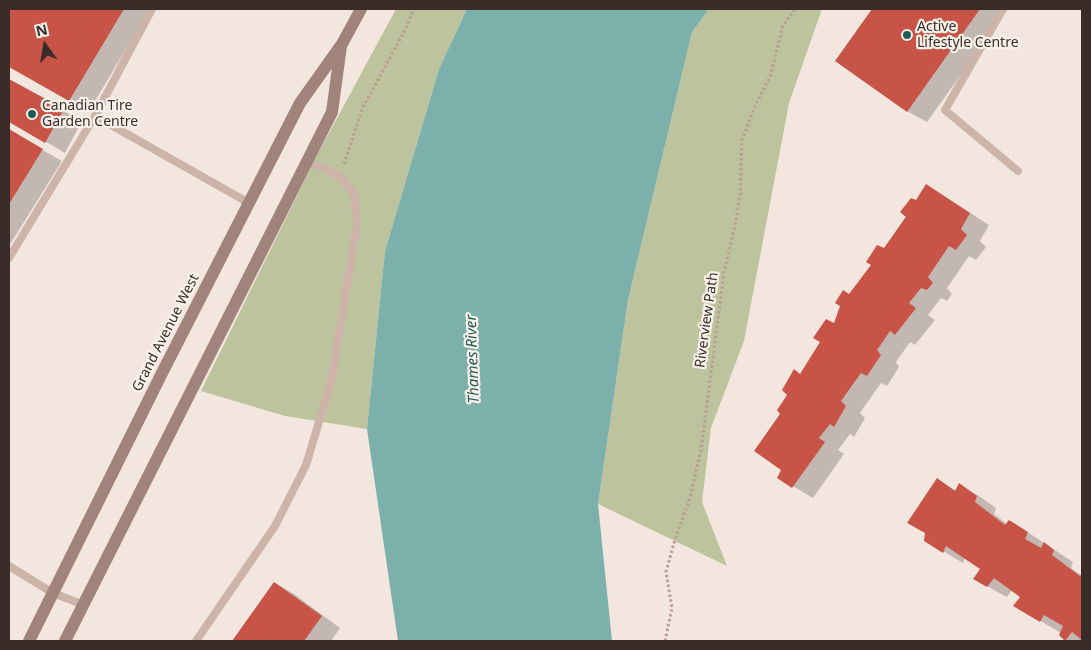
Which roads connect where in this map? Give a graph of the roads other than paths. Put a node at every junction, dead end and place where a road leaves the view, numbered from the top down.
1 (152, 9) edge
2 (361, 9) edge
3 (1003, 9) edge
4 (342, 44) junction
5 (95, 116) junction
6 (307, 161) junction
7 (1018, 171) dead end
8 (249, 203) junction
9 (9, 258) edge
10 (9, 566) edge
11 (53, 592) junction
12 (84, 605) junction
13 (29, 641) edge
14 (65, 641) edge
15 (196, 641) edge

1 - 5 lane
2 - 4 main road, Grand Avenue West
3 - 7 lane
4 - 6 main road, Grand Avenue West
4 - 8 main road, Grand Avenue West
5 - 8 lane
5 - 9 lane
6 - 12 main road, Grand Avenue West
6 - 15 lane
8 - 11 main road, Grand Avenue West
10 - 11 lane
11 - 12 lane
11 - 13 main road, Grand Avenue West
12 - 14 main road, Grand Avenue West

